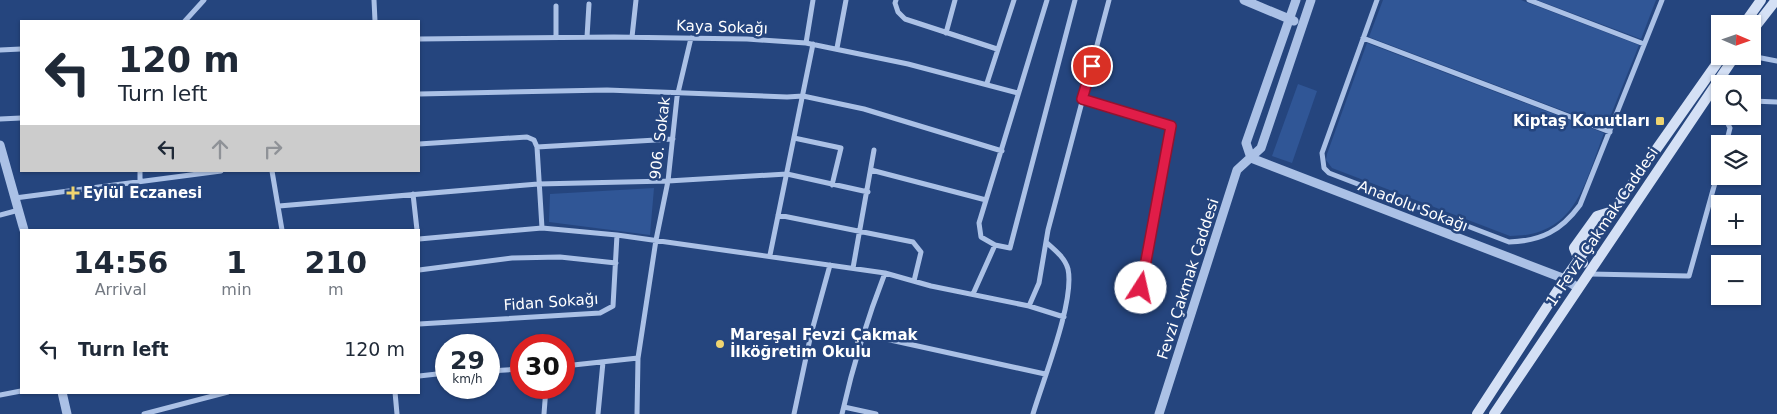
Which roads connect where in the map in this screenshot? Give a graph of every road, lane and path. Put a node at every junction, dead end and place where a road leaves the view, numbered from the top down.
1 (204, 0) edge
2 (210, 0) edge
3 (374, 0) edge
4 (636, 0) edge
5 (813, 0) edge
6 (846, 0) edge
7 (896, 0) edge
8 (956, 0) edge
9 (1014, 0) edge
10 (1046, 0) edge
11 (1074, 0) edge
12 (1109, 0) edge
13 (1244, 0) edge
14 (1296, 0) edge
15 (1310, 0) edge
16 (1377, 0) edge
17 (1529, 0) edge
18 (1662, 0) edge
19 (1761, 0) edge
20 (1254, 2) edge
21 (1775, 3) edge
22 (589, 4) dead end
23 (556, 6) dead end
24 (1750, 15) edge
25 (1290, 19) junction
26 (186, 20) edge
27 (375, 20) edge
28 (1761, 20) edge
29 (1302, 24) junction
30 (946, 33) junction
31 (556, 37) junction
32 (587, 37) junction
33 (632, 37) junction
34 (691, 38) junction
35 (1363, 38) junction
36 (420, 39) edge
37 (806, 43) junction
38 (813, 44) junction
39 (1644, 44) junction
40 (20, 48) edge
41 (838, 48) junction
42 (997, 49) junction
43 (0, 50) edge
44 (1761, 58) edge
45 (1777, 61) edge
46 (1716, 65) edge
47 (986, 83) junction
48 (678, 92) junction
49 (1018, 93) junction
50 (420, 94) edge
51 (803, 96) junction
52 (1082, 99) junction
53 (1711, 100) edge
54 (1761, 101) edge
55 (1777, 102) edge
56 (20, 118) edge
57 (0, 119) edge
58 (1610, 132) junction
59 (794, 138) junction
60 (673, 139) junction
61 (420, 144) edge
62 (0, 145) edge
63 (537, 148) junction
64 (874, 150) dead end
65 (1002, 151) junction
66 (1251, 158) junction
67 (871, 170) junction
68 (4, 171) edge
69 (140, 172) edge
70 (213, 172) edge
71 (272, 172) edge
72 (787, 174) junction
73 (140, 181) junction
74 (668, 181) junction
75 (538, 184) junction
76 (832, 185) junction
77 (1714, 185) edge
78 (868, 192) junction
79 (413, 194) junction
80 (16, 198) junction
81 (986, 200) junction
82 (279, 206) junction
83 (20, 210) junction
84 (0, 215) edge
85 (778, 215) junction
86 (542, 228) junction
87 (24, 229) edge
88 (281, 229) edge
89 (417, 229) edge
90 (860, 232) junction
91 (617, 235) junction
92 (420, 239) edge
93 (656, 240) junction
94 (1047, 242) junction
95 (995, 245) junction
96 (770, 256) junction
97 (1579, 260) junction
98 (616, 263) junction
99 (1595, 263) junction
100 (830, 265) junction
101 (853, 268) junction
102 (420, 270) edge
103 (885, 273) junction
104 (1588, 274) junction
105 (1565, 279) junction
106 (914, 281) junction
107 (1141, 288) dead end
108 (1578, 288) junction
109 (973, 294) junction
110 (1029, 306) junction
111 (1064, 317) junction
112 (420, 324) edge
113 (863, 334) junction
114 (638, 358) junction
115 (603, 362) junction
116 (575, 365) edge
117 (435, 374) edge
118 (1045, 374) junction
119 (420, 376) edge
120 (20, 391) edge
121 (62, 394) edge
122 (220, 394) edge
123 (395, 394) edge
124 (0, 395) edge
125 (545, 399) edge
126 (844, 407) junction
127 (67, 414) edge
128 (144, 414) edge
129 (397, 414) edge
130 (544, 414) edge
131 (598, 414) edge
132 (638, 414) edge
133 (794, 414) edge
134 (842, 414) edge
135 (876, 414) edge
136 (1033, 414) edge
137 (1159, 414) edge
138 (1477, 414) edge
139 (1494, 414) edge

1 - 2 street
1 - 26 street
3 - 27 street
4 - 33 street
5 - 37 street
6 - 41 street
7 - 30 street
8 - 30 street
9 - 42 street
10 - 49 street
11 - 95 street
12 - 52 street
13 - 20 street
14 - 25 street
15 - 29 street
16 - 35 street
17 - 39 street
18 - 39 street
19 - 24 main road
20 - 25 street
21 - 28 main road
22 - 32 street
23 - 31 street
25 - 29 street
25 - 66 street
29 - 66 street
30 - 42 street
31 - 32 street, Kaya Sokağı
31 - 36 street, Kaya Sokağı
32 - 33 street, Kaya Sokağı
33 - 34 street, Kaya Sokağı
34 - 37 street, Kaya Sokağı
34 - 48 street, 906. Sokak
35 - 58 street
35 - 58 street
37 - 38 street, Kaya Sokağı
38 - 41 street, Kaya Sokağı
38 - 51 street
39 - 58 street
40 - 43 street
41 - 47 street, Kaya Sokağı
42 - 47 street
44 - 45 street
46 - 97 main road
47 - 49 street, Kaya Sokağı
48 - 50 street
48 - 51 street
48 - 60 street, 906. Sokak
49 - 65 street
51 - 59 street
51 - 65 street
52 - 94 street
52 - 107 street
53 - 99 main road, 1. Fevzi Çakmak Caddesi
54 - 55 street
56 - 57 street
59 - 72 street
59 - 76 street
60 - 63 street
60 - 74 street, 906. Sokak
61 - 63 street
62 - 68 street
63 - 75 street
64 - 67 street
65 - 81 street
66 - 105 street, Anadolu Sokağı
66 - 137 street, Fevzi Çakmak Caddesi
67 - 78 street
67 - 81 street
68 - 80 street
69 - 73 street
70 - 73 street
71 - 82 street
72 - 74 street
72 - 76 street
72 - 85 street
73 - 80 street
74 - 75 street
74 - 93 street, 906. Sokak
75 - 79 street
75 - 86 street
76 - 78 street
77 - 104 street
78 - 90 street
79 - 82 street
79 - 89 street
80 - 83 street
81 - 95 street
82 - 88 street
83 - 84 street
83 - 87 street
85 - 90 street
85 - 96 street
86 - 91 street
86 - 92 street
90 - 101 street
90 - 106 street
91 - 93 street
91 - 98 street, Fidan Sokağı
93 - 96 street
93 - 114 street, 906. Sokak
94 - 110 street
94 - 111 street
95 - 109 street
96 - 100 street
97 - 99 main road
97 - 105 main road
98 - 102 street
98 - 112 street, Fidan Sokağı
99 - 104 main road, 1. Fevzi Çakmak Caddesi
100 - 101 street
100 - 133 street
101 - 103 street
103 - 106 street
103 - 113 street
104 - 108 main road, 1. Fevzi Çakmak Caddesi
105 - 108 street, Anadolu Sokağı
105 - 138 main road
106 - 109 street
108 - 139 main road, 1. Fevzi Çakmak Caddesi
109 - 110 street
110 - 111 street
111 - 118 street
113 - 118 street
113 - 126 street
114 - 115 street
114 - 132 street, 906. Sokak
115 - 116 street
115 - 131 street
117 - 119 street
118 - 136 street
120 - 124 street
121 - 127 street
122 - 128 street
123 - 129 street
125 - 130 street
126 - 134 street
126 - 135 street

